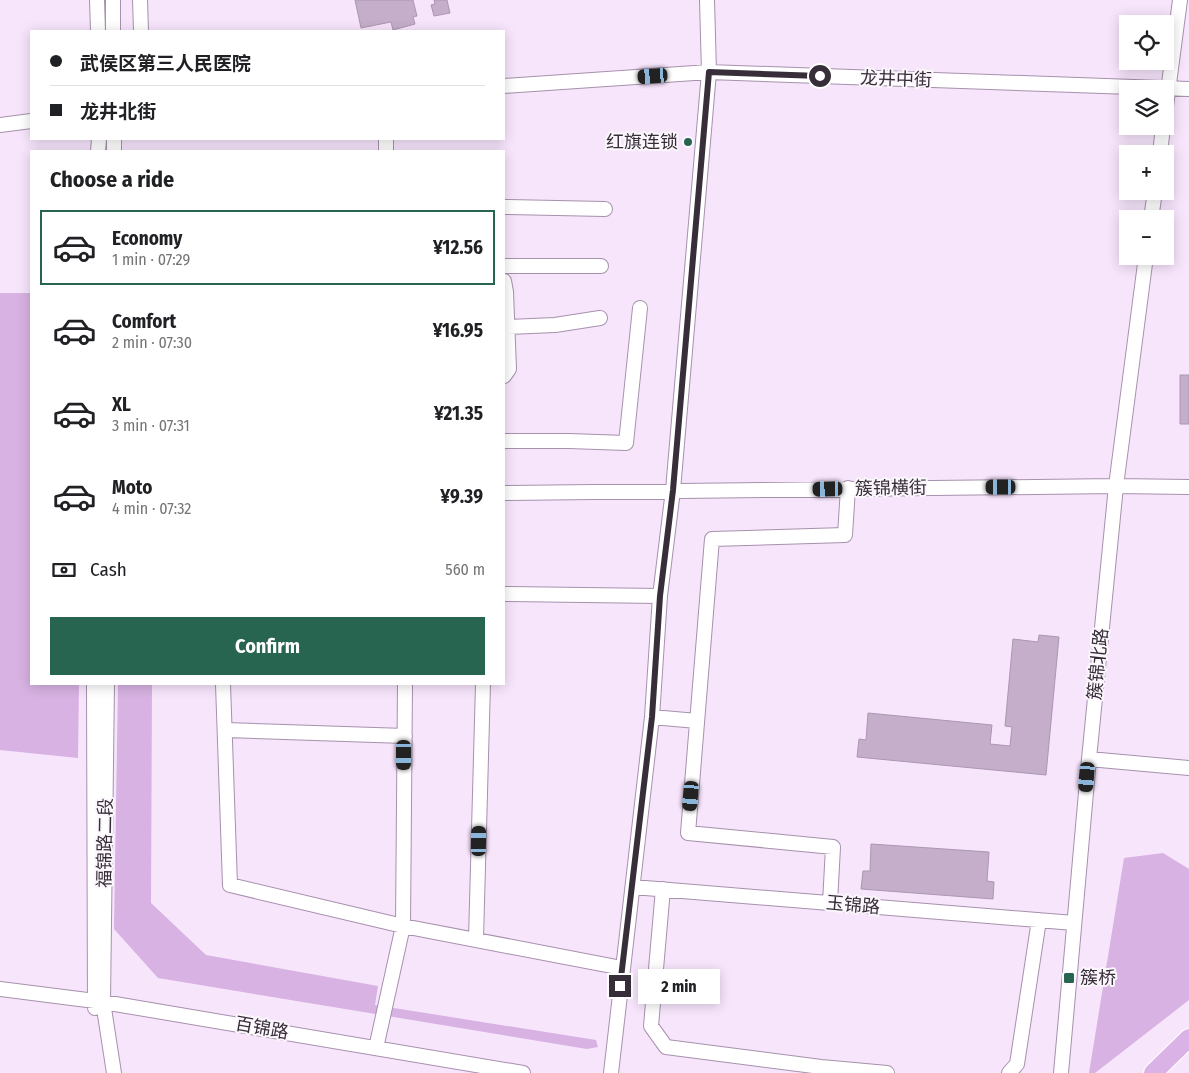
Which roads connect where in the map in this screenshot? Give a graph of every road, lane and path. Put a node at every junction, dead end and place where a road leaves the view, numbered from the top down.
1 (97, 0) edge
2 (113, 0) edge
3 (140, 0) edge
4 (706, 0) edge
5 (1180, 0) edge
6 (98, 30) edge
7 (113, 30) edge
8 (141, 30) edge
9 (709, 72) junction
10 (1169, 80) edge
11 (505, 86) edge
12 (1119, 86) edge
13 (1174, 89) edge
14 (1189, 90) edge
15 (30, 121) edge
16 (0, 125) edge
17 (505, 207) edge
18 (605, 210) dead end
19 (1145, 265) edge
20 (505, 266) edge
21 (601, 266) dead end
22 (505, 286) edge
23 (640, 308) dead end
24 (600, 318) dead end
25 (508, 327) junction
26 (505, 375) edge
27 (505, 441) edge
28 (1116, 486) junction
29 (1189, 487) edge
30 (848, 488) junction
31 (673, 490) junction
32 (505, 493) edge
33 (505, 594) edge
34 (660, 596) junction
35 (94, 685) edge
36 (107, 685) edge
37 (223, 685) edge
38 (405, 685) edge
39 (483, 685) edge
40 (652, 717) junction
41 (697, 722) junction
42 (225, 730) junction
43 (405, 736) junction
44 (1089, 758) junction
45 (1189, 768) edge
46 (633, 886) junction
47 (663, 889) junction
48 (830, 903) junction
49 (1039, 920) junction
50 (1074, 923) junction
51 (403, 926) junction
52 (476, 939) junction
53 (622, 968) junction
54 (0, 989) edge
55 (98, 1001) junction
56 (1189, 1038) edge
57 (376, 1048) junction
58 (839, 1071) edge
59 (105, 1073) edge
60 (114, 1073) edge
61 (523, 1073) edge
62 (611, 1073) edge
63 (887, 1073) edge
64 (1009, 1073) edge
65 (1061, 1073) edge
66 (1153, 1073) edge

1 - 6 street
2 - 7 street
3 - 8 street
4 - 9 street
5 - 10 street
9 - 11 street, 龙井中街
9 - 12 street, 龙井中街
9 - 31 street
13 - 14 street, 龙井中街
15 - 16 street
17 - 18 street
19 - 28 street, 簇锦北路
20 - 21 street
22 - 25 street
23 - 27 street
24 - 25 street
25 - 26 street
28 - 29 street, 簇锦横街
28 - 30 street, 簇锦横街
28 - 44 street, 簇锦北路
30 - 31 street, 簇锦横街
30 - 41 street
31 - 32 street, 簇锦横街
31 - 34 street
33 - 34 street
34 - 40 street
35 - 55 street, 福锦路二段
36 - 55 street, 福锦路二段
37 - 42 street
38 - 43 street
39 - 52 street
40 - 41 street
40 - 46 street
41 - 48 street
42 - 43 street
42 - 51 street
43 - 51 street
44 - 45 street
44 - 50 street, 簇锦北路
46 - 47 street, 玉锦路
46 - 53 street
47 - 48 street, 玉锦路
47 - 58 street
48 - 49 street, 玉锦路
49 - 50 street, 玉锦路
49 - 64 street
50 - 65 street, 簇锦北路
51 - 52 street
51 - 57 street
52 - 53 street
53 - 62 street
54 - 55 street, 百锦路
55 - 57 street, 百锦路
55 - 59 street
55 - 60 street
56 - 66 main road
57 - 61 street, 百锦路
58 - 63 street

